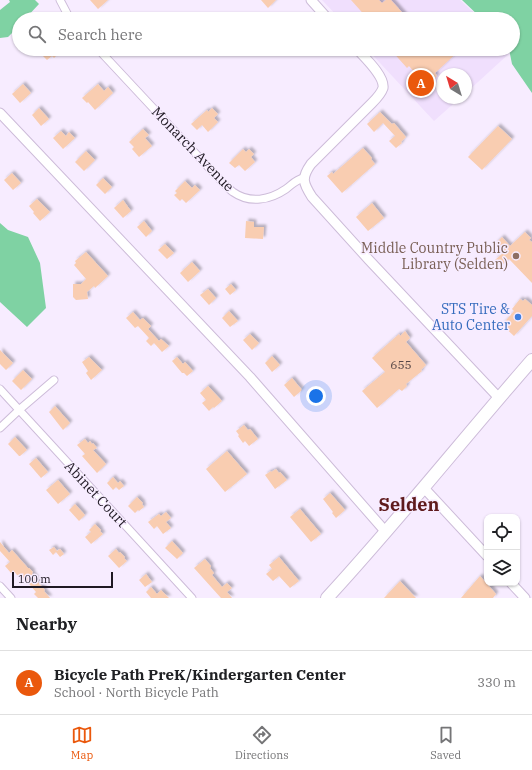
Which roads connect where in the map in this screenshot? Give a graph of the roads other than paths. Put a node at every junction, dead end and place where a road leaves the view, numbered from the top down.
1 (60, 0) edge
2 (311, 0) edge
3 (66, 12) edge
4 (322, 12) edge
5 (105, 56) edge
6 (363, 56) edge
7 (0, 113) edge
8 (304, 178) junction
9 (532, 360) edge
10 (54, 380) dead end
11 (0, 389) edge
12 (499, 398) junction
13 (19, 410) junction
14 (0, 428) edge
15 (424, 488) junction
16 (386, 531) junction
17 (484, 553) edge
18 (0, 586) edge
19 (514, 586) edge
20 (12, 598) edge
21 (192, 598) edge
22 (327, 598) edge
23 (525, 598) edge

1 - 3 street
2 - 4 street
5 - 8 street, Monarch Avenue
6 - 8 street
7 - 16 street
8 - 12 street
9 - 12 main road
10 - 13 street
11 - 13 street, Abinet Court
12 - 15 main road
13 - 14 street
13 - 21 street, Abinet Court
15 - 16 main road
15 - 17 street
16 - 22 main road
18 - 20 street
19 - 23 street

